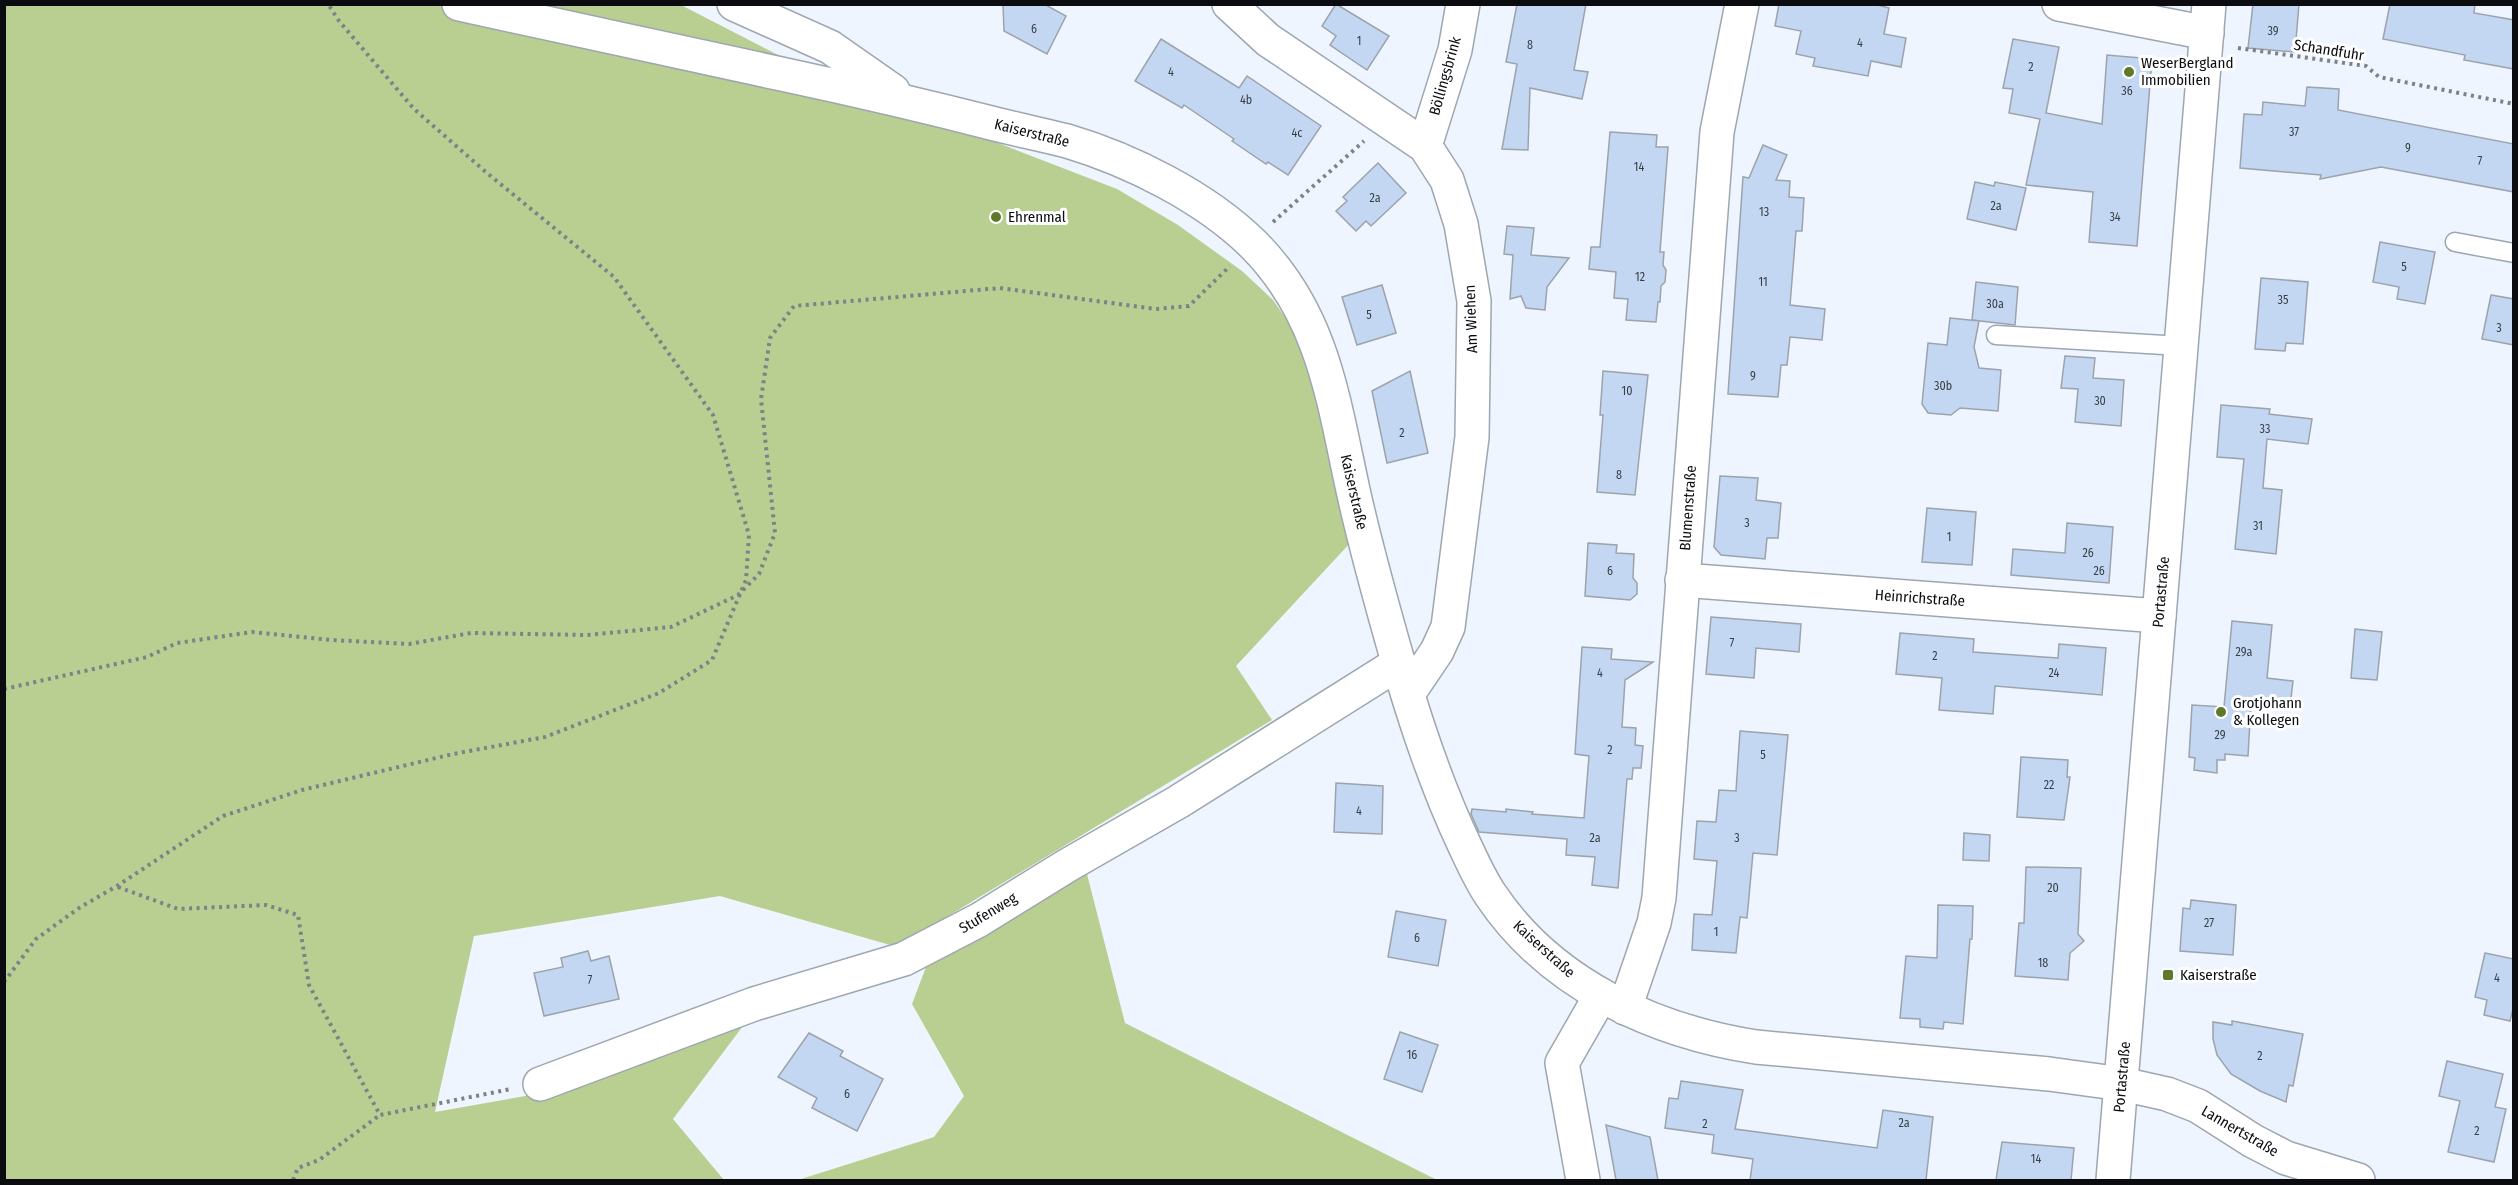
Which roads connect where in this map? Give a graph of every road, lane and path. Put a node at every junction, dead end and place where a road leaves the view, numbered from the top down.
1 (328, 4) edge
2 (459, 4) edge
3 (734, 4) edge
4 (1229, 4) edge
5 (1462, 4) edge
6 (1742, 4) edge
7 (2060, 4) edge
8 (2208, 27) edge
9 (906, 100) junction
10 (2514, 104) edge
11 (1386, 120) junction
12 (1425, 146) junction
13 (1251, 242) junction
14 (2455, 242) dead end
15 (2514, 253) edge
16 (1996, 335) dead end
17 (2181, 346) junction
18 (1682, 580) junction
19 (738, 595) junction
20 (2159, 616) junction
21 (1399, 663) junction
22 (4, 689) edge
23 (1408, 694) junction
24 (117, 886) junction
25 (4, 982) edge
26 (1613, 1002) junction
27 (540, 1084) joint
28 (2122, 1084) junction
29 (380, 1115) junction
30 (293, 1180) edge
31 (1583, 1180) edge
32 (2113, 1180) edge
33 (2358, 1180) edge

1 - 19 path
2 - 9 street, Kaiserstraße
3 - 9 street
4 - 11 street, Am Wiehen
5 - 12 street, Böllingsbrink
6 - 18 street, Blumenstraße
7 - 8 street
8 - 10 path, Schandfuhr
8 - 17 street, Portastraße
9 - 13 street, Kaiserstraße
11 - 12 street, Am Wiehen
11 - 13 path
12 - 23 street, Am Wiehen
13 - 19 path
13 - 21 street, Kaiserstraße
14 - 15 lane
16 - 17 lane
17 - 20 street, Portastraße
18 - 20 street, Heinrichstraße
18 - 26 street, Blumenstraße
19 - 22 path
19 - 24 path
20 - 28 street, Portastraße
21 - 23 street, Kaiserstraße
21 - 27 street, Stufenweg
23 - 26 street, Kaiserstraße
24 - 25 path
24 - 29 path
26 - 28 street, Kaiserstraße
26 - 31 street, Blumenstraße
27 - 29 path
28 - 32 street, Portastraße
28 - 33 street, Lannertstraße
29 - 30 path

